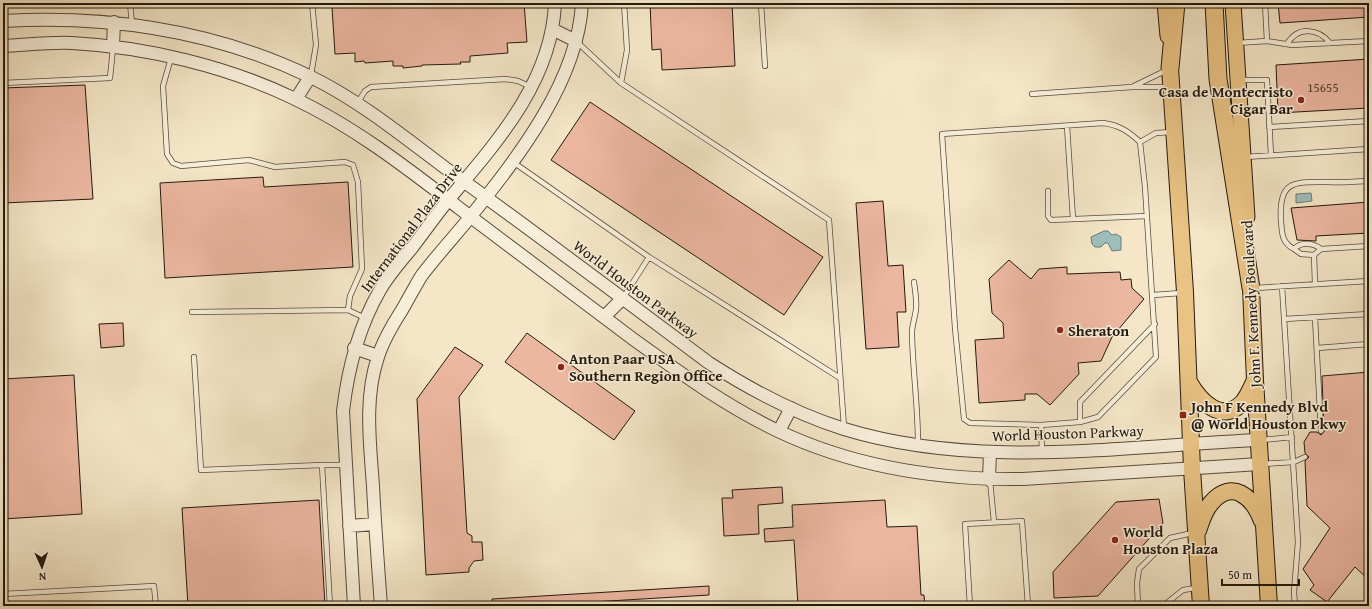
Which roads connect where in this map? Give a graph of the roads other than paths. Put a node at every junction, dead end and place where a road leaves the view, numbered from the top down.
1 (130, 3) edge
2 (312, 3) edge
3 (555, 3) edge
4 (582, 3) edge
5 (624, 3) edge
6 (761, 3) edge
7 (1166, 3) edge
8 (1176, 3) edge
9 (1214, 3) edge
10 (1233, 3) edge
11 (1265, 3) edge
12 (3, 21) edge
13 (114, 22) junction
14 (132, 24) junction
15 (552, 29) junction
16 (576, 41) junction
17 (1267, 41) junction
18 (1369, 41) edge
19 (1235, 43) junction
20 (1330, 43) junction
21 (1287, 44) junction
22 (3, 46) edge
23 (113, 46) junction
24 (171, 58) junction
25 (765, 66) dead end
26 (1170, 68) junction
27 (310, 77) junction
28 (1238, 80) junction
29 (3, 83) edge
30 (621, 83) junction
31 (531, 87) junction
32 (1132, 87) junction
33 (1171, 87) junction
34 (1032, 94) dead end
35 (296, 99) junction
36 (357, 103) junction
37 (1369, 121) edge
38 (1068, 126) junction
39 (1269, 127) junction
40 (1174, 132) junction
41 (1140, 142) junction
42 (1369, 149) edge
43 (1271, 155) junction
44 (1243, 157) junction
45 (511, 162) junction
46 (465, 181) junction
47 (1369, 181) edge
48 (1048, 191) dead end
49 (485, 196) junction
50 (449, 200) junction
51 (470, 216) junction
52 (1147, 216) junction
53 (1073, 219) junction
54 (1369, 246) edge
55 (1321, 249) junction
56 (1294, 250) junction
57 (1314, 255) junction
58 (649, 257) junction
59 (1369, 281) edge
60 (914, 282) dead end
61 (1315, 284) junction
62 (1282, 286) junction
63 (1251, 288) junction
64 (1185, 292) junction
65 (1153, 295) junction
66 (622, 299) junction
67 (348, 310) junction
68 (192, 312) dead end
69 (1369, 314) edge
70 (604, 317) junction
71 (365, 318) junction
72 (1315, 318) junction
73 (1284, 319) junction
74 (1155, 324) junction
75 (1369, 344) edge
76 (354, 348) junction
77 (1317, 348) junction
78 (378, 356) junction
79 (194, 357) dead end
80 (840, 378) junction
81 (1254, 380) junction
82 (1188, 381) junction
83 (791, 408) junction
84 (1080, 422) junction
85 (1041, 425) junction
86 (844, 429) junction
87 (779, 431) junction
88 (1321, 431) dead end
89 (1292, 437) junction
90 (1259, 440) junction
91 (1192, 443) junction
92 (918, 445) junction
93 (990, 452) junction
94 (1042, 453) junction
95 (1305, 457) dead end
96 (1294, 462) junction
97 (1260, 464) junction
98 (322, 465) junction
99 (345, 465) junction
100 (1192, 469) junction
101 (990, 480) junction
102 (994, 522) junction
103 (375, 524) junction
104 (349, 526) junction
105 (1264, 528) junction
106 (1196, 536) junction
107 (1200, 588) junction
108 (3, 594) edge
109 (156, 606) edge
110 (330, 606) edge
111 (354, 606) edge
112 (380, 606) edge
113 (970, 606) edge
114 (1028, 606) edge
115 (1138, 606) edge
116 (1163, 606) edge
117 (1201, 606) edge
118 (1269, 606) edge
119 (1295, 606) edge

1 - 14 lane
2 - 27 lane
3 - 15 street, International Plaza Drive
4 - 16 street
5 - 30 lane
6 - 25 lane
7 - 26 main road
8 - 26 highway
9 - 63 highway
10 - 19 main road, John F. Kennedy Boulevard
11 - 17 lane
12 - 13 street, World Houston Parkway
13 - 14 street, World Houston Parkway
13 - 23 street
14 - 27 street, World Houston Parkway
15 - 16 street
15 - 31 street, International Plaza Drive
16 - 30 lane
16 - 45 street
17 - 19 lane
17 - 21 lane
18 - 20 lane
19 - 28 main road, John F. Kennedy Boulevard
20 - 21 lane
20 - 21 lane
22 - 23 street
23 - 24 street
23 - 29 lane
24 - 35 street
24 - 67 lane
26 - 32 lane
26 - 33 highway
27 - 35 street
27 - 36 street, World Houston Parkway
28 - 39 lane
28 - 44 main road, John F. Kennedy Boulevard
30 - 80 lane
31 - 36 lane
31 - 46 street, International Plaza Drive
32 - 33 lane
32 - 34 lane
33 - 40 highway
35 - 50 street
36 - 46 street, World Houston Parkway
37 - 39 lane
38 - 41 lane
38 - 53 lane
38 - 85 lane
39 - 43 lane
40 - 41 lane
40 - 64 highway
41 - 52 lane
42 - 43 lane
43 - 44 lane
44 - 63 main road, John F. Kennedy Boulevard
45 - 49 street
45 - 58 lane
46 - 49 street, World Houston Parkway
46 - 50 street, International Plaza Drive
47 - 56 lane
48 - 53 lane
49 - 51 street
49 - 66 street, World Houston Parkway
50 - 51 street
50 - 71 street, International Plaza Drive
51 - 70 street
51 - 78 street
52 - 53 lane
52 - 65 lane
54 - 55 lane
55 - 56 lane
55 - 57 lane
56 - 57 lane
57 - 61 lane
58 - 66 lane
58 - 80 lane
59 - 61 lane
60 - 92 lane
61 - 62 lane
62 - 63 lane
62 - 73 lane
63 - 81 highway, John F. Kennedy Boulevard
64 - 65 lane
64 - 82 highway
65 - 74 lane
66 - 70 street
66 - 83 street, World Houston Parkway
67 - 68 lane
67 - 71 lane
69 - 72 lane
70 - 87 street
71 - 76 street, International Plaza Drive
72 - 73 lane
72 - 77 lane
73 - 89 lane
74 - 84 lane
74 - 84 lane
75 - 77 lane
76 - 78 street
76 - 99 street, International Plaza Drive
77 - 88 lane
78 - 103 street
79 - 98 lane
80 - 86 lane
81 - 82 highway
81 - 90 highway, John F. Kennedy Boulevard
82 - 91 highway
83 - 86 street, World Houston Parkway
83 - 87 street
84 - 85 lane
85 - 94 lane
86 - 92 street, World Houston Parkway
87 - 101 street
89 - 90 lane, World Houston Parkway
89 - 96 lane
90 - 91 street, World Houston Parkway
90 - 97 highway, John F. Kennedy Boulevard
91 - 94 street, World Houston Parkway
91 - 100 highway
92 - 93 street, World Houston Parkway
93 - 94 street, World Houston Parkway
93 - 101 street
95 - 96 lane
96 - 97 lane
96 - 119 lane
97 - 100 street
97 - 105 highway, John F. Kennedy Boulevard
98 - 99 lane
98 - 110 lane
99 - 104 street, International Plaza Drive
100 - 101 street
100 - 106 highway
101 - 102 lane
102 - 113 lane
102 - 114 lane
103 - 104 street
103 - 112 street
104 - 111 street, International Plaza Drive
105 - 106 highway
105 - 118 highway, John F. Kennedy Boulevard
106 - 107 highway
106 - 115 lane
107 - 116 lane
107 - 117 highway
108 - 109 lane

